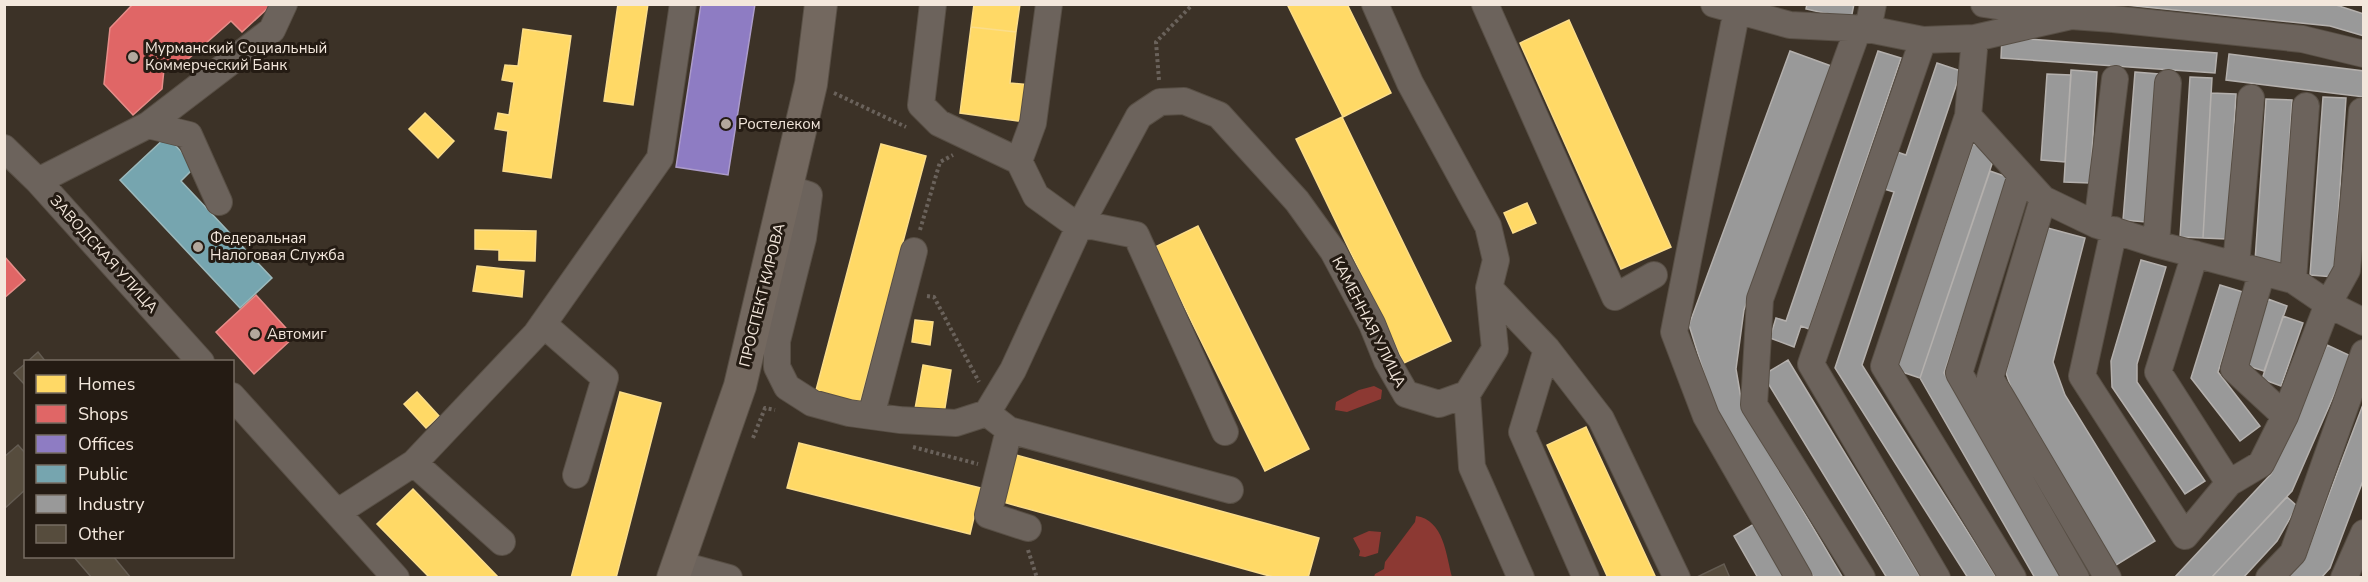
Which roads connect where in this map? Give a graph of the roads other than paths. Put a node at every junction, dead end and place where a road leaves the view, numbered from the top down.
1 (284, 4) edge
2 (683, 4) edge
3 (821, 4) edge
4 (933, 4) edge
5 (1048, 4) edge
6 (1485, 4) edge
7 (1873, 4) edge
8 (1984, 4) edge
9 (1383, 7) edge
10 (1729, 7) edge
11 (2072, 10) edge
12 (1792, 15) edge
13 (1863, 29) junction
14 (1975, 38) junction
15 (1923, 40) junction
16 (2364, 54) edge
17 (2115, 79) dead end
18 (2168, 83) dead end
19 (2251, 98) dead end
20 (2306, 106) dead end
21 (2362, 111) dead end
22 (1968, 117) junction
23 (148, 125) junction
24 (4, 148) edge
25 (1019, 161) junction
26 (2021, 175) junction
27 (38, 181) junction
28 (788, 188) junction
29 (2043, 199) junction
30 (219, 202) dead end
31 (1079, 227) junction
32 (2106, 227) junction
33 (2156, 244) junction
34 (914, 251) road end
35 (2195, 255) junction
36 (2236, 265) junction
37 (2262, 272) junction
38 (1654, 275) dead end
39 (2293, 280) junction
40 (1489, 288) junction
41 (2328, 304) junction
42 (2364, 322) edge
43 (543, 324) junction
44 (1547, 349) junction
45 (2364, 353) edge
46 (199, 360) edge
47 (1467, 394) junction
48 (234, 398) edge
49 (985, 402) junction
50 (871, 416) junction
51 (2284, 416) junction
52 (1009, 430) junction
53 (1225, 432) dead end
54 (414, 463) junction
55 (576, 475) dead end
56 (2229, 483) junction
57 (1230, 490) dead end
58 (338, 512) junction
59 (2364, 533) edge
60 (1028, 538) road end
61 (502, 542) dead end
62 (676, 571) edge
63 (396, 578) edge
64 (729, 578) edge
65 (1521, 578) edge
66 (1586, 578) edge
67 (1677, 578) edge
68 (1799, 578) edge
69 (1862, 578) edge
70 (1937, 578) edge
71 (2013, 578) edge
72 (2076, 578) edge
73 (2108, 578) edge
74 (2269, 578) edge
75 (2344, 578) edge

1 - 23 street
2 - 43 street
3 - 28 main road, ПРОСПЕКТ КИРОВА
4 - 25 street
5 - 25 street
6 - 38 street
7 - 13 street
8 - 11 street
9 - 40 street
10 - 12 street
10 - 68 street
11 - 14 street
11 - 16 street
12 - 13 street
13 - 15 street
13 - 69 street
14 - 15 street
14 - 22 street
15 - 70 street
17 - 32 street
18 - 33 street
19 - 36 street
20 - 39 street
21 - 41 street
22 - 26 street
22 - 71 street
23 - 27 street
23 - 30 street
24 - 27 street, ЗАВОДСКАЯ УЛИЦА
25 - 31 street
26 - 29 street
26 - 72 street
27 - 46 street, ЗАВОДСКАЯ УЛИЦА
28 - 50 street
28 - 62 main road, ПРОСПЕКТ КИРОВА
29 - 32 street
29 - 73 street
31 - 47 street, КАМЕННАЯ УЛИЦА
31 - 49 street
31 - 53 street
32 - 33 street
32 - 56 street
33 - 35 street
34 - 50 street
35 - 36 street
35 - 56 street
36 - 37 street
37 - 39 street
37 - 51 street
39 - 41 street
40 - 44 street
40 - 47 street
41 - 42 street
41 - 51 street
43 - 54 street
43 - 55 street
44 - 66 street
44 - 67 street
45 - 74 street
47 - 65 street
48 - 58 street
49 - 50 street
49 - 52 street
51 - 56 street
52 - 57 street
52 - 60 street
54 - 58 street
54 - 61 street
58 - 63 street
59 - 75 street
62 - 64 street

